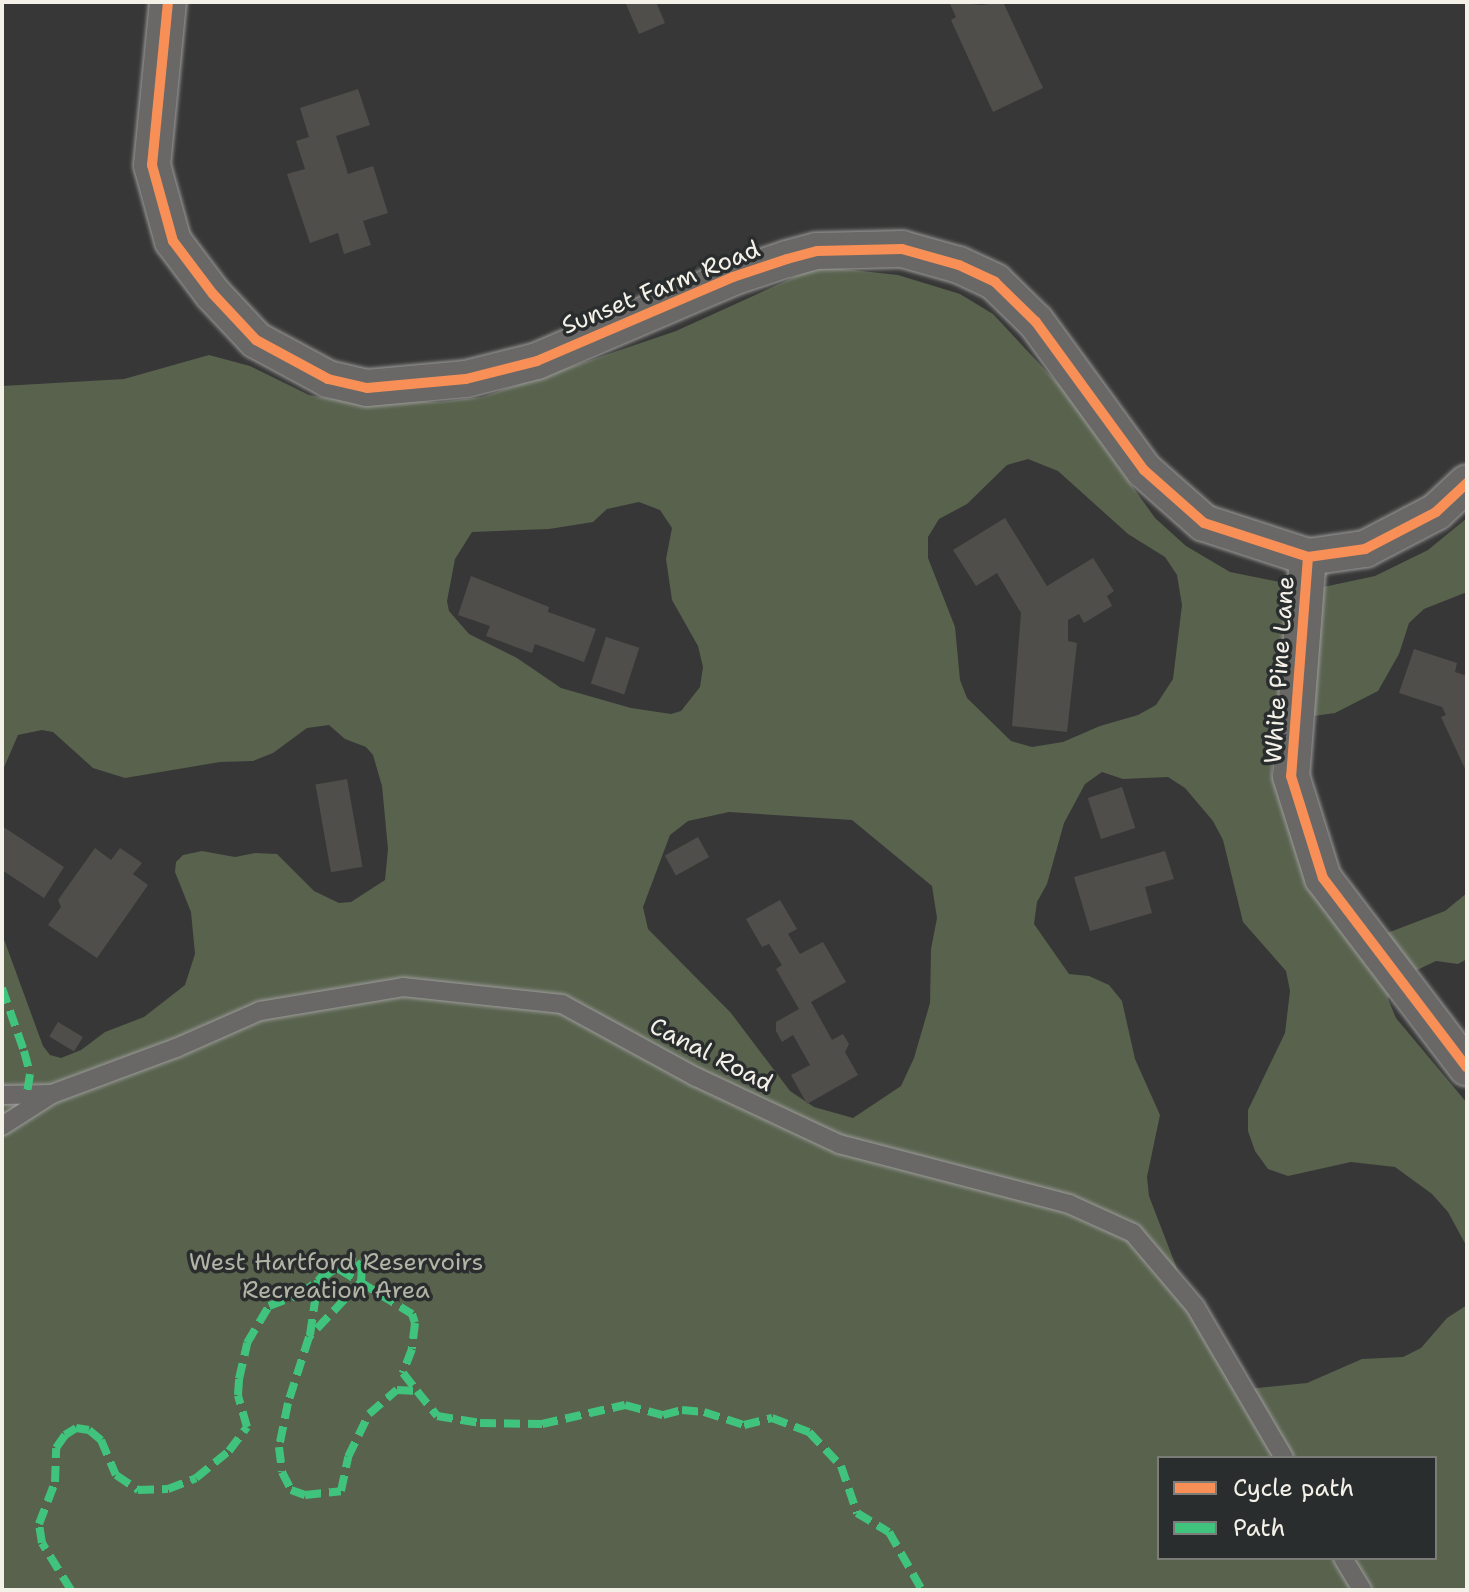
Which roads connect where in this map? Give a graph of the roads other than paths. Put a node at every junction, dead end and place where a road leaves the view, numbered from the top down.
1 (168, 2) edge
2 (1467, 483) edge
3 (1308, 557) junction
4 (1467, 1068) edge
5 (52, 1094) junction
6 (2, 1095) edge
7 (2, 1126) edge
8 (1283, 1456) edge
9 (1344, 1560) edge
10 (1362, 1590) edge

1 - 3 street, Sunset Farm Road
2 - 3 street, Sunset Farm Road
3 - 4 street, White Pine Lane
5 - 6 lane, Canal Road
5 - 7 lane
5 - 8 lane, Canal Road
9 - 10 lane

